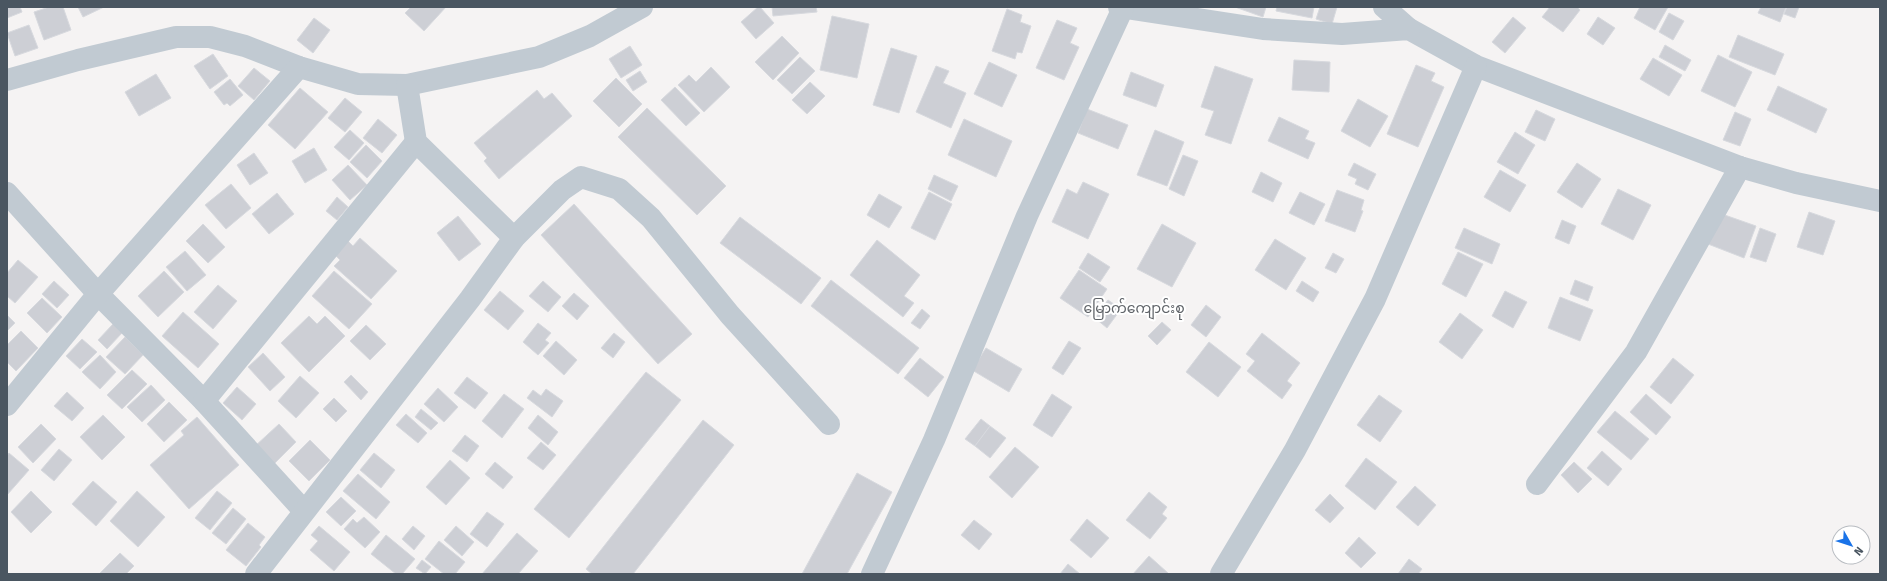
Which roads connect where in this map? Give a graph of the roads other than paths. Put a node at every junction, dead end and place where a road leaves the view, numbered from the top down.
1 (642, 7) edge
2 (1121, 7) edge
3 (1384, 7) edge
4 (1409, 29) junction
5 (1476, 66) junction
6 (298, 67) junction
7 (7, 80) edge
8 (407, 85) junction
9 (416, 142) junction
10 (1740, 167) junction
11 (7, 193) edge
12 (1880, 201) edge
13 (514, 238) junction
14 (98, 294) junction
15 (204, 401) junction
16 (7, 405) edge
17 (829, 424) dead end
18 (1537, 484) dead end
19 (304, 511) junction
20 (256, 574) edge
21 (872, 574) edge
22 (1221, 574) edge

1 - 8 street
2 - 4 street
2 - 21 street
3 - 4 street
4 - 5 street
5 - 10 street
5 - 22 street
6 - 7 street
6 - 8 street
6 - 14 street
8 - 9 street
9 - 13 street
9 - 15 street
10 - 12 street
10 - 18 street
11 - 14 street
13 - 17 street
13 - 19 street
14 - 15 street
14 - 16 street
15 - 19 street
19 - 20 street

